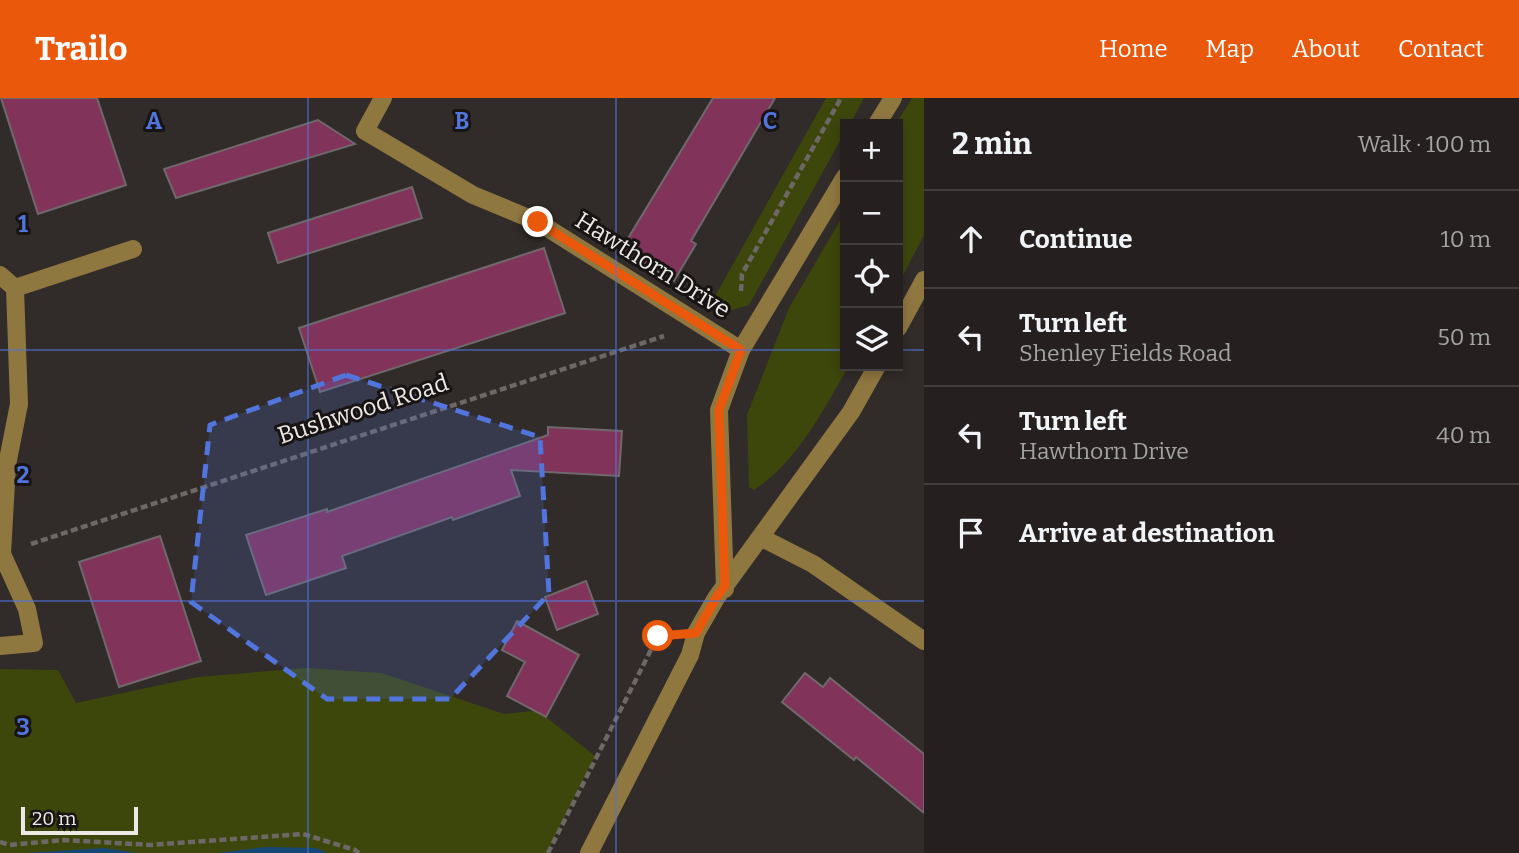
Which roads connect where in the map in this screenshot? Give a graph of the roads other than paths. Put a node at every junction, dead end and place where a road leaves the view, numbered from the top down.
1 (383, 98) edge
2 (893, 98) edge
3 (880, 119) edge
4 (842, 182) edge
5 (133, 249) dead end
6 (0, 275) edge
7 (924, 280) edge
8 (15, 288) junction
9 (903, 319) edge
10 (741, 350) junction
11 (874, 371) edge
12 (760, 537) junction
13 (725, 586) junction
14 (924, 641) edge
15 (0, 646) edge
16 (690, 655) junction
17 (589, 853) edge

1 - 10 street, Hawthorn Drive
2 - 3 street
4 - 10 street
5 - 8 street
6 - 8 street
7 - 9 street
8 - 15 street
10 - 13 street
11 - 12 street
12 - 13 street
12 - 14 street
13 - 16 street
13 - 16 street
16 - 17 street

